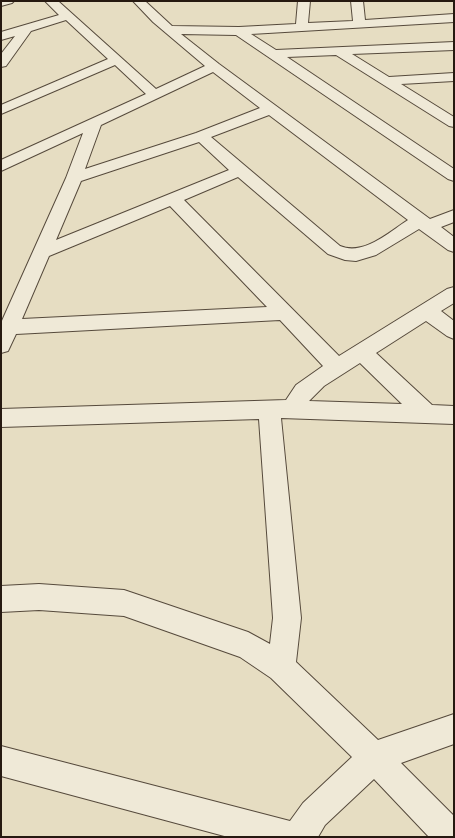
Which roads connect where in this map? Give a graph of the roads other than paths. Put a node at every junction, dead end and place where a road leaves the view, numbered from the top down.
1 (8, 1) edge
2 (51, 1) edge
3 (139, 1) edge
4 (304, 1) edge
5 (357, 1) edge
6 (1, 3) edge
7 (68, 16) junction
8 (454, 18) edge
9 (359, 24) junction
10 (302, 28) junction
11 (26, 29) junction
12 (170, 30) junction
13 (239, 31) junction
14 (1, 36) edge
15 (454, 46) edge
16 (338, 51) junction
17 (275, 54) junction
18 (116, 60) junction
19 (1, 63) edge
20 (214, 67) junction
21 (454, 77) edge
22 (386, 81) junction
23 (155, 95) junction
24 (1, 110) edge
25 (268, 110) junction
26 (95, 122) junction
27 (454, 123) edge
28 (201, 136) junction
29 (454, 156) edge
30 (436, 164) junction
31 (1, 166) edge
32 (240, 172) junction
33 (454, 176) edge
34 (74, 178) junction
35 (173, 199) junction
36 (454, 215) edge
37 (423, 224) junction
38 (454, 246) edge
39 (40, 253) junction
40 (454, 294) edge
41 (427, 311) junction
42 (285, 313) junction
43 (9, 327) junction
44 (454, 331) edge
45 (1, 345) edge
46 (362, 352) junction
47 (337, 367) junction
48 (280, 410) junction
49 (426, 413) junction
50 (454, 415) edge
51 (1, 418) edge
52 (1, 599) edge
53 (281, 668) junction
54 (454, 729) edge
55 (374, 757) junction
56 (1, 761) edge
57 (289, 837) edge
58 (300, 837) edge
59 (452, 837) edge

1 - 6 street
2 - 7 street
3 - 12 street
4 - 10 street
5 - 9 street
7 - 11 street
7 - 18 street
8 - 9 street
9 - 10 street
10 - 13 street
11 - 14 street
11 - 19 street
12 - 13 street
12 - 20 street
13 - 17 street
15 - 16 street
16 - 17 street
16 - 22 street
17 - 30 street
18 - 23 street
18 - 24 street
20 - 23 street
20 - 25 street
21 - 22 street
22 - 27 street
23 - 26 street
25 - 28 street
25 - 37 street
26 - 31 street
26 - 34 street
28 - 32 street
28 - 34 street
29 - 30 street
30 - 33 street
32 - 35 street
32 - 37 street
34 - 39 street
35 - 39 street
35 - 42 street
36 - 37 street
37 - 38 street
39 - 43 street
40 - 41 street
41 - 44 street
41 - 46 street
42 - 43 street
42 - 47 street
43 - 45 street
46 - 47 street
46 - 49 street
47 - 48 street
48 - 49 street
48 - 51 street
48 - 53 street
49 - 50 street
52 - 53 street
53 - 55 street
54 - 55 street
55 - 58 street
55 - 59 street
56 - 57 street

